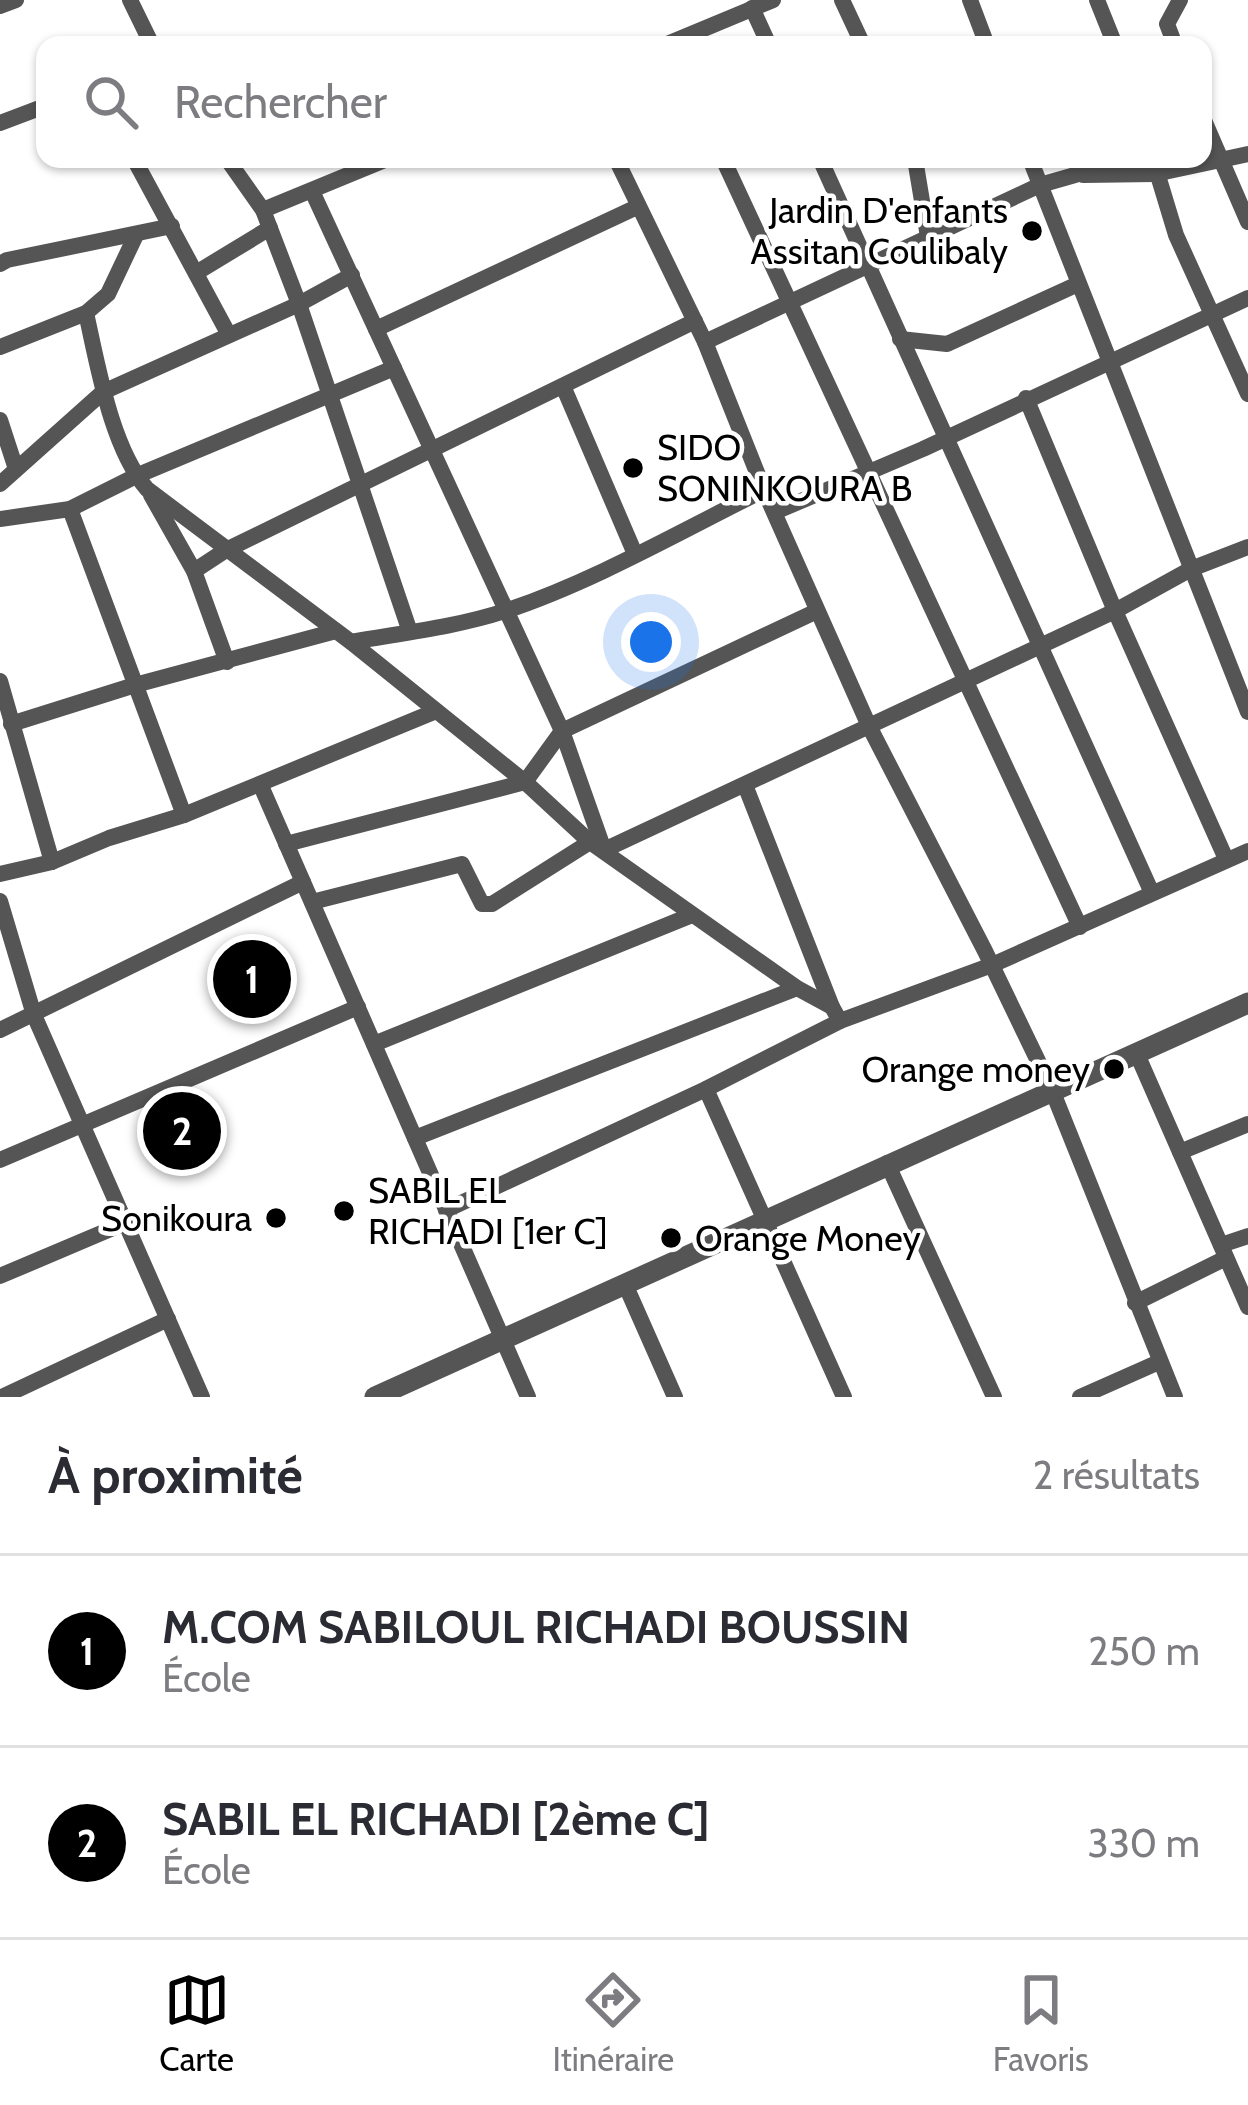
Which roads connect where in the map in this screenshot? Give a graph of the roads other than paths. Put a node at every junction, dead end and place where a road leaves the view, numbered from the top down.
1 (16, 0) edge
2 (130, 0) edge
3 (773, 0) edge
4 (842, 0) edge
5 (970, 0) edge
6 (1097, 0) edge
7 (1180, 0) edge
8 (0, 6) edge
9 (752, 8) junction
10 (148, 36) edge
11 (687, 36) edge
12 (765, 36) edge
13 (858, 36) edge
14 (984, 36) edge
15 (1111, 36) edge
16 (1172, 36) edge
17 (36, 109) edge
18 (0, 123) edge
19 (1212, 137) edge
20 (1248, 154) edge
21 (1222, 159) junction
22 (1212, 160) edge
23 (139, 168) edge
24 (233, 168) edge
25 (366, 168) edge
26 (620, 168) edge
27 (727, 168) edge
28 (824, 168) edge
29 (917, 168) edge
30 (1033, 168) edge
31 (1089, 168) edge
32 (1136, 168) edge
33 (1155, 168) edge
34 (1075, 175) junction
35 (1040, 185) junction
36 (313, 190) junction
37 (637, 207) junction
38 (266, 219) junction
39 (1248, 222) edge
40 (172, 226) junction
41 (136, 236) junction
42 (928, 236) junction
43 (0, 264) edge
44 (867, 265) junction
45 (196, 273) junction
46 (352, 275) junction
47 (1078, 284) junction
48 (1248, 298) edge
49 (791, 302) junction
50 (299, 304) junction
51 (1214, 311) junction
52 (86, 313) junction
53 (694, 321) junction
54 (376, 329) junction
55 (229, 335) junction
56 (900, 339) junction
57 (705, 342) junction
58 (0, 347) edge
59 (1111, 359) junction
60 (394, 368) junction
61 (563, 386) junction
62 (104, 392) junction
63 (1248, 394) edge
64 (329, 395) junction
65 (1026, 398) junction
66 (0, 420) edge
67 (944, 438) junction
68 (432, 449) junction
69 (16, 469) junction
70 (870, 471) junction
71 (142, 483) junction
72 (362, 483) junction
73 (0, 484) edge
74 (764, 490) junction
75 (70, 509) junction
76 (775, 512) junction
77 (0, 519) edge
78 (1248, 547) edge
79 (226, 550) junction
80 (635, 554) junction
81 (1191, 568) junction
82 (194, 571) junction
83 (506, 610) junction
84 (1115, 610) junction
85 (817, 611) junction
86 (410, 632) junction
87 (344, 636) junction
88 (1037, 647) junction
89 (227, 662) junction
90 (0, 681) edge
91 (966, 681) junction
92 (135, 685) junction
93 (436, 711) junction
94 (1248, 712) edge
95 (11, 724) junction
96 (869, 726) junction
97 (562, 731) junction
98 (525, 782) junction
99 (745, 784) junction
100 (261, 786) junction
101 (184, 815) junction
102 (286, 844) junction
103 (597, 846) junction
104 (1248, 850) edge
105 (1226, 859) junction
106 (52, 862) junction
107 (0, 874) edge
108 (303, 882) junction
109 (1152, 893) junction
110 (0, 901) edge
111 (312, 902) junction
112 (692, 915) junction
113 (1080, 927) junction
114 (992, 965) junction
115 (797, 988) junction
116 (1248, 1004) edge
117 (358, 1007) junction
118 (836, 1014) junction
119 (34, 1015) junction
120 (0, 1030) edge
121 (374, 1044) junction
122 (1137, 1054) junction
123 (706, 1089) junction
124 (1052, 1090) junction
125 (81, 1124) junction
126 (1248, 1124) edge
127 (415, 1138) junction
128 (1180, 1152) junction
129 (0, 1160) edge
130 (887, 1163) junction
131 (446, 1210) junction
132 (764, 1219) junction
133 (125, 1223) junction
134 (1248, 1236) edge
135 (1224, 1251) junction
136 (0, 1276) edge
137 (625, 1284) junction
138 (1135, 1303) junction
139 (1248, 1307) edge
140 (168, 1319) junction
141 (503, 1340) junction
142 (1159, 1362) junction
143 (2, 1397) edge
144 (202, 1397) edge
145 (374, 1397) edge
146 (527, 1397) edge
147 (675, 1397) edge
148 (844, 1397) edge
149 (994, 1397) edge
150 (1080, 1397) edge
151 (1175, 1397) edge

1 - 8 street
2 - 10 street
3 - 9 street
4 - 13 street
5 - 14 street
6 - 15 street
7 - 16 street
9 - 11 street
9 - 12 street
17 - 18 street
19 - 21 street
20 - 21 street
21 - 22 street
21 - 39 street
23 - 40 street
24 - 38 street
25 - 36 street
26 - 37 street
27 - 49 street
28 - 44 street
29 - 42 street
30 - 35 street
31 - 34 street
32 - 34 street
33 - 51 street
34 - 35 street
35 - 42 street
35 - 47 street
36 - 38 street
36 - 46 street
37 - 53 street
37 - 54 street
38 - 45 street
38 - 50 street
40 - 41 street
40 - 45 street
41 - 43 street
41 - 52 street
42 - 44 street
44 - 49 street
44 - 56 street
45 - 55 street
46 - 50 street
46 - 54 street
47 - 56 street
47 - 59 street
48 - 51 street
49 - 57 street
49 - 70 street
50 - 55 street
50 - 64 street
51 - 59 street
51 - 63 street
52 - 58 street
52 - 62 street
53 - 57 street
53 - 61 street
54 - 60 street
55 - 62 street
56 - 67 street
57 - 74 street
59 - 65 street
59 - 81 street
60 - 64 street
60 - 68 street
61 - 68 street
61 - 80 street
62 - 69 street
62 - 71 street
64 - 71 street
64 - 72 street
65 - 67 street
65 - 84 street
66 - 69 street
67 - 70 street
67 - 88 street
68 - 72 street
68 - 83 street
69 - 73 street
70 - 76 street
70 - 91 street
71 - 75 street
71 - 79 street
71 - 82 street
72 - 79 street
72 - 86 street
74 - 76 street
74 - 80 street
75 - 77 street
75 - 92 street
76 - 85 street
78 - 81 street
79 - 82 street
79 - 87 street
80 - 83 street
81 - 84 street
81 - 94 street
82 - 89 street
83 - 86 street
83 - 97 street
84 - 88 street
84 - 105 street
85 - 96 street
85 - 97 street
86 - 87 street
87 - 89 street
87 - 93 street
88 - 91 street
88 - 109 street
89 - 92 street
90 - 95 street
91 - 96 street
91 - 113 street
92 - 95 street
92 - 101 street
93 - 98 street
93 - 100 street
95 - 106 street
96 - 99 street
96 - 114 street
97 - 98 street
97 - 103 street
98 - 102 street
98 - 103 street
99 - 103 street
99 - 118 street
100 - 101 street
100 - 102 street
101 - 106 street
102 - 108 street
103 - 111 street
103 - 112 street
104 - 105 street
105 - 109 street
106 - 107 street
108 - 111 street
108 - 119 street
109 - 113 street
110 - 119 street
111 - 117 street
112 - 115 street
112 - 121 street
113 - 114 street
114 - 118 street
114 - 124 street
115 - 118 street
115 - 127 street
116 - 122 street
117 - 121 street
117 - 125 street
118 - 123 street
119 - 120 street
119 - 125 street
121 - 127 street
122 - 124 street
122 - 128 street
123 - 131 street
123 - 132 street
124 - 130 street
124 - 138 street
125 - 129 street
125 - 133 street
126 - 128 street
127 - 131 street
128 - 135 street
130 - 132 street
130 - 149 street
131 - 141 street
132 - 137 street
132 - 148 street
133 - 136 street
133 - 140 street
134 - 135 street
135 - 138 street
135 - 139 street
137 - 141 street
137 - 147 street
138 - 142 street
140 - 143 street
140 - 144 street
141 - 145 street
141 - 146 street
142 - 150 street
142 - 151 street

